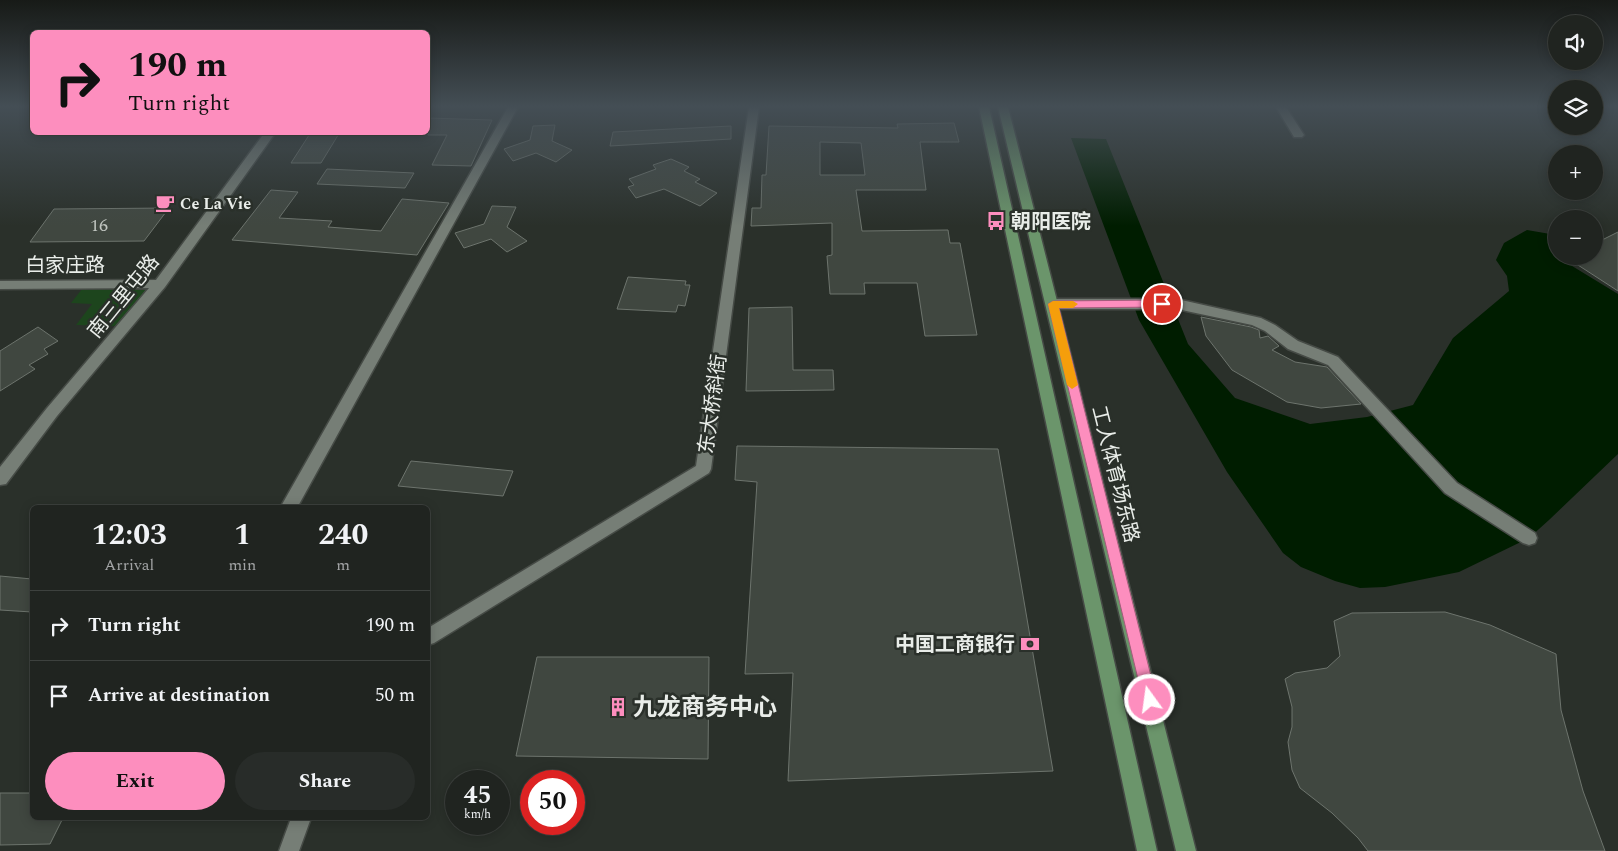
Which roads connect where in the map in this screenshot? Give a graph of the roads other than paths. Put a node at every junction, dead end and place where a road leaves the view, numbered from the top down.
1 (260, 147) edge
2 (491, 147) edge
3 (748, 147) edge
4 (993, 147) edge
5 (1012, 147) edge
6 (160, 284) junction
7 (0, 285) edge
8 (1053, 304) junction
9 (0, 479) edge
10 (290, 505) edge
11 (1529, 538) dead end
12 (430, 637) edge
13 (300, 820) edge
14 (289, 851) edge
15 (1147, 851) edge
16 (1186, 851) edge

1 - 6 street, 南三里屯路
2 - 10 street
3 - 12 street, 东大桥斜街
4 - 15 main road
5 - 8 main road, 工人体育场东路
6 - 7 street, 白家庄路
6 - 9 street, 南三里屯路
8 - 11 street
8 - 16 main road, 工人体育场东路
13 - 14 street

